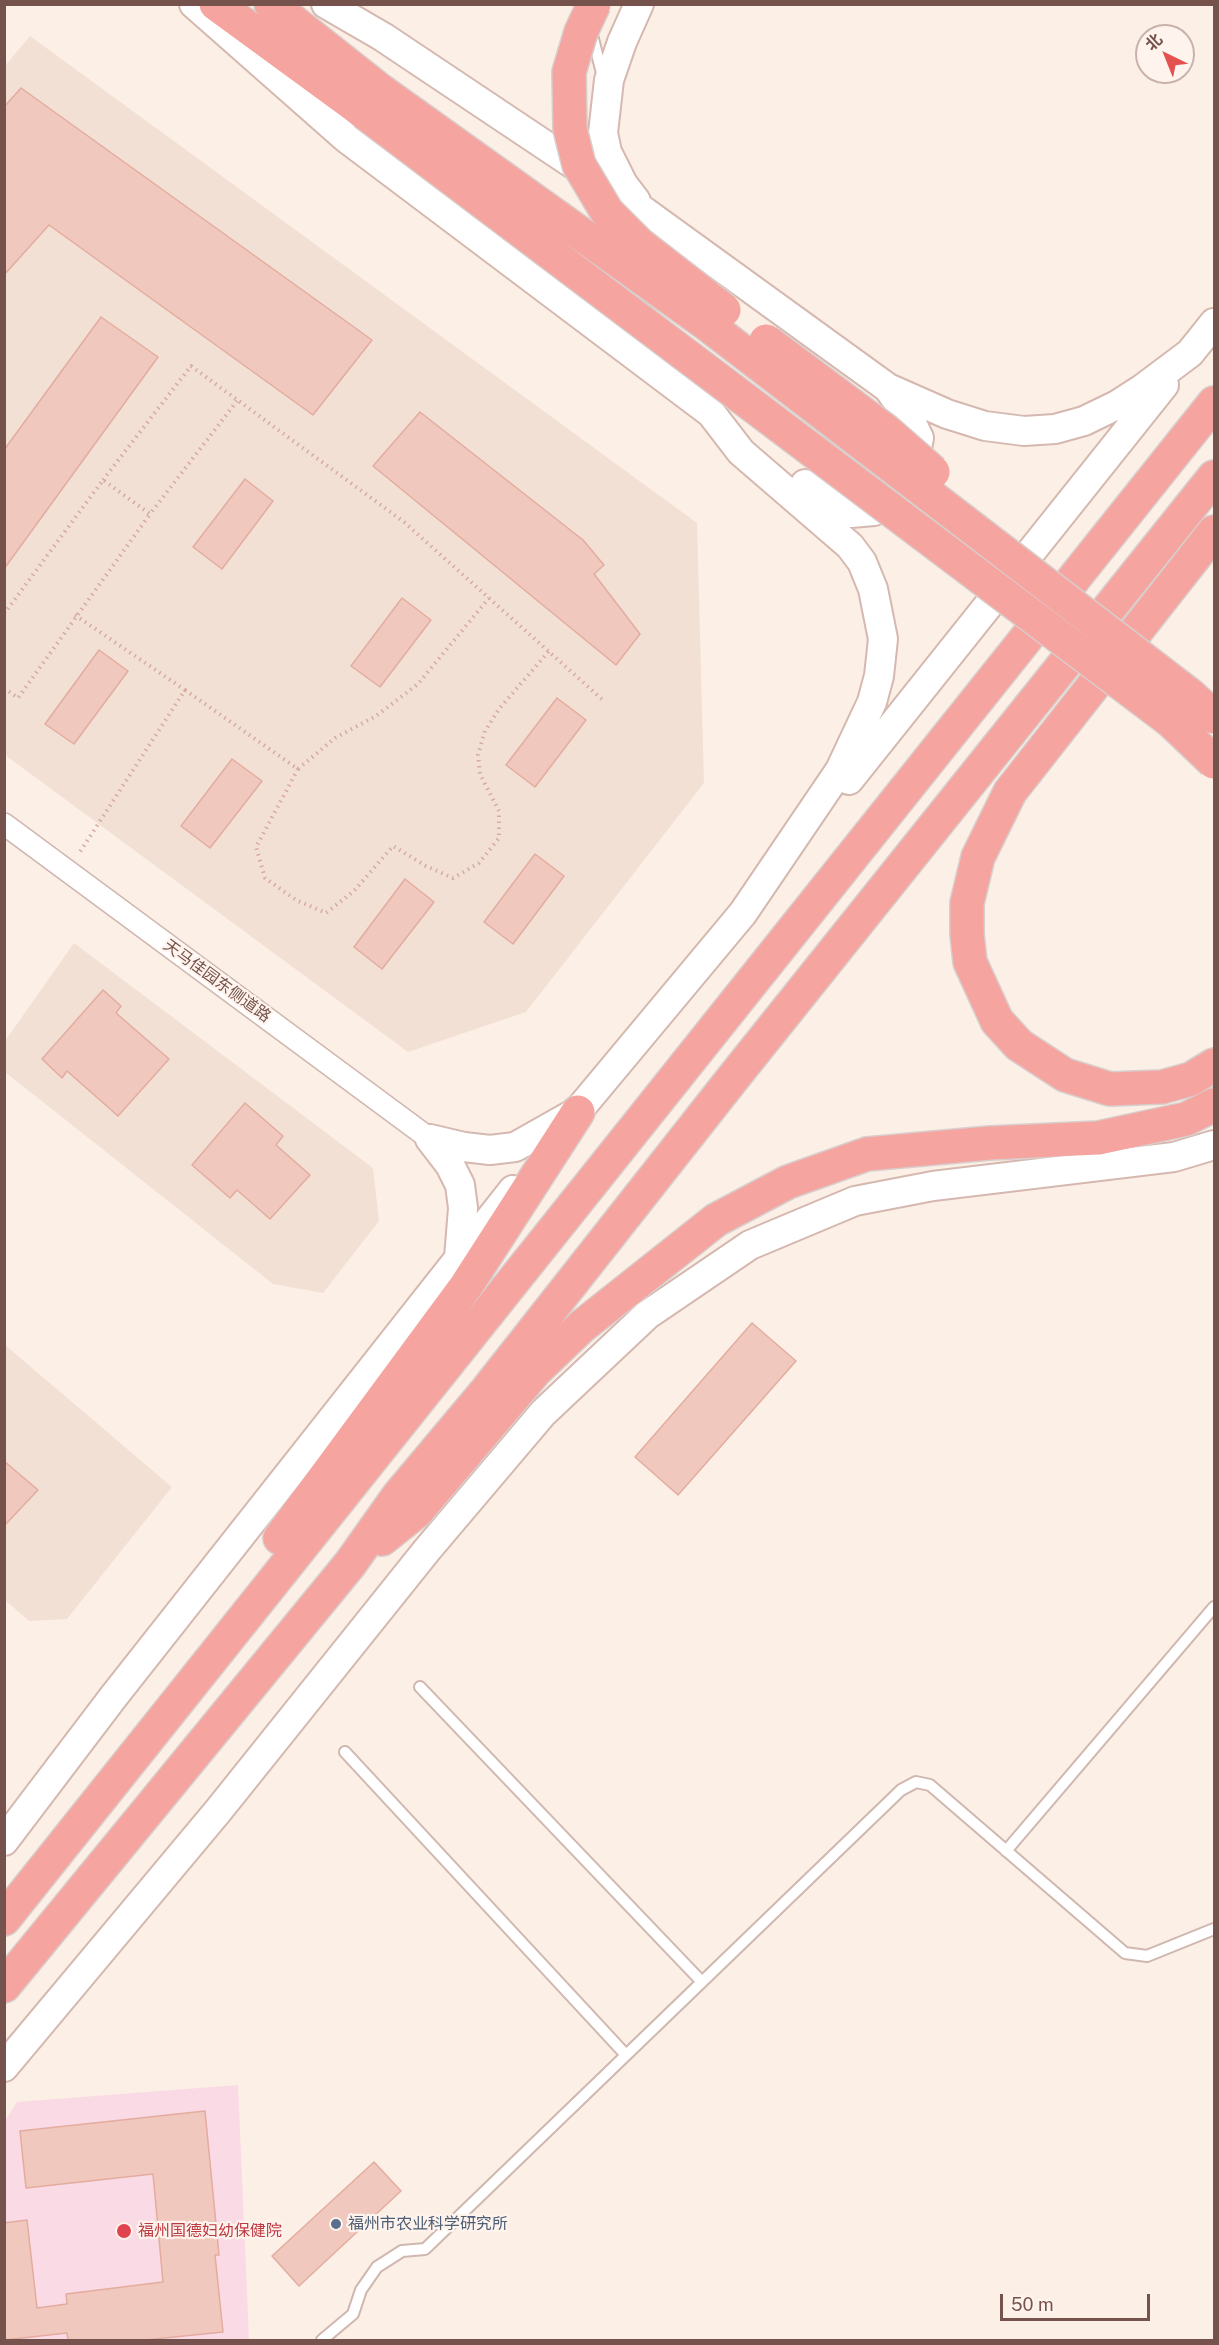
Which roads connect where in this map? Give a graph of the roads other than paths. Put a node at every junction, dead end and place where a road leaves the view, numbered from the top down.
1 (194, 4) edge
2 (216, 4) edge
3 (271, 4) edge
4 (326, 4) edge
5 (585, 4) edge
6 (594, 4) edge
7 (639, 4) edge
8 (607, 95) junction
9 (373, 102) junction
10 (645, 212) junction
11 (1215, 323) edge
12 (1190, 353) junction
13 (888, 388) junction
14 (1215, 403) edge
15 (711, 413) junction
16 (1215, 477) edge
17 (1215, 532) edge
18 (1190, 695) junction
19 (1215, 717) edge
20 (1215, 762) edge
21 (4, 824) edge
22 (743, 913) junction
23 (1215, 1065) edge
24 (1215, 1105) edge
25 (578, 1112) junction
26 (430, 1139) junction
27 (1215, 1145) edge
28 (462, 1272) junction
29 (641, 1279) junction
30 (514, 1447) junction
31 (408, 1503) junction
32 (1215, 1607) edge
33 (420, 1687) dead end
34 (345, 1752) dead end
35 (4, 1841) edge
36 (1006, 1851) junction
37 (4, 1915) edge
38 (4, 1919) edge
39 (1215, 1929) edge
40 (702, 1982) junction
41 (4, 1986) edge
42 (626, 2055) junction
43 (4, 2067) edge
44 (322, 2340) edge

1 - 15 main road
2 - 9 highway
3 - 9 highway
4 - 10 main road
5 - 8 lane
6 - 18 highway, bridge
7 - 8 main road
8 - 10 main road
9 - 18 highway, bridge
9 - 20 highway, bridge
10 - 13 main road
11 - 12 main road
12 - 13 main road
12 - 22 main road
13 - 15 main road
14 - 38 highway
15 - 22 main road
16 - 31 highway
17 - 23 highway
18 - 19 highway, bridge
21 - 26 street, 天马佳园东侧道路
22 - 25 main road
24 - 29 highway
25 - 26 main road
25 - 28 highway
26 - 28 main road
27 - 30 main road
28 - 35 main road
28 - 37 highway
29 - 30 main road
29 - 31 highway
30 - 43 main road
31 - 41 highway
32 - 36 lane
33 - 40 lane
34 - 42 lane
36 - 39 lane
36 - 40 lane
40 - 42 lane
42 - 44 lane

